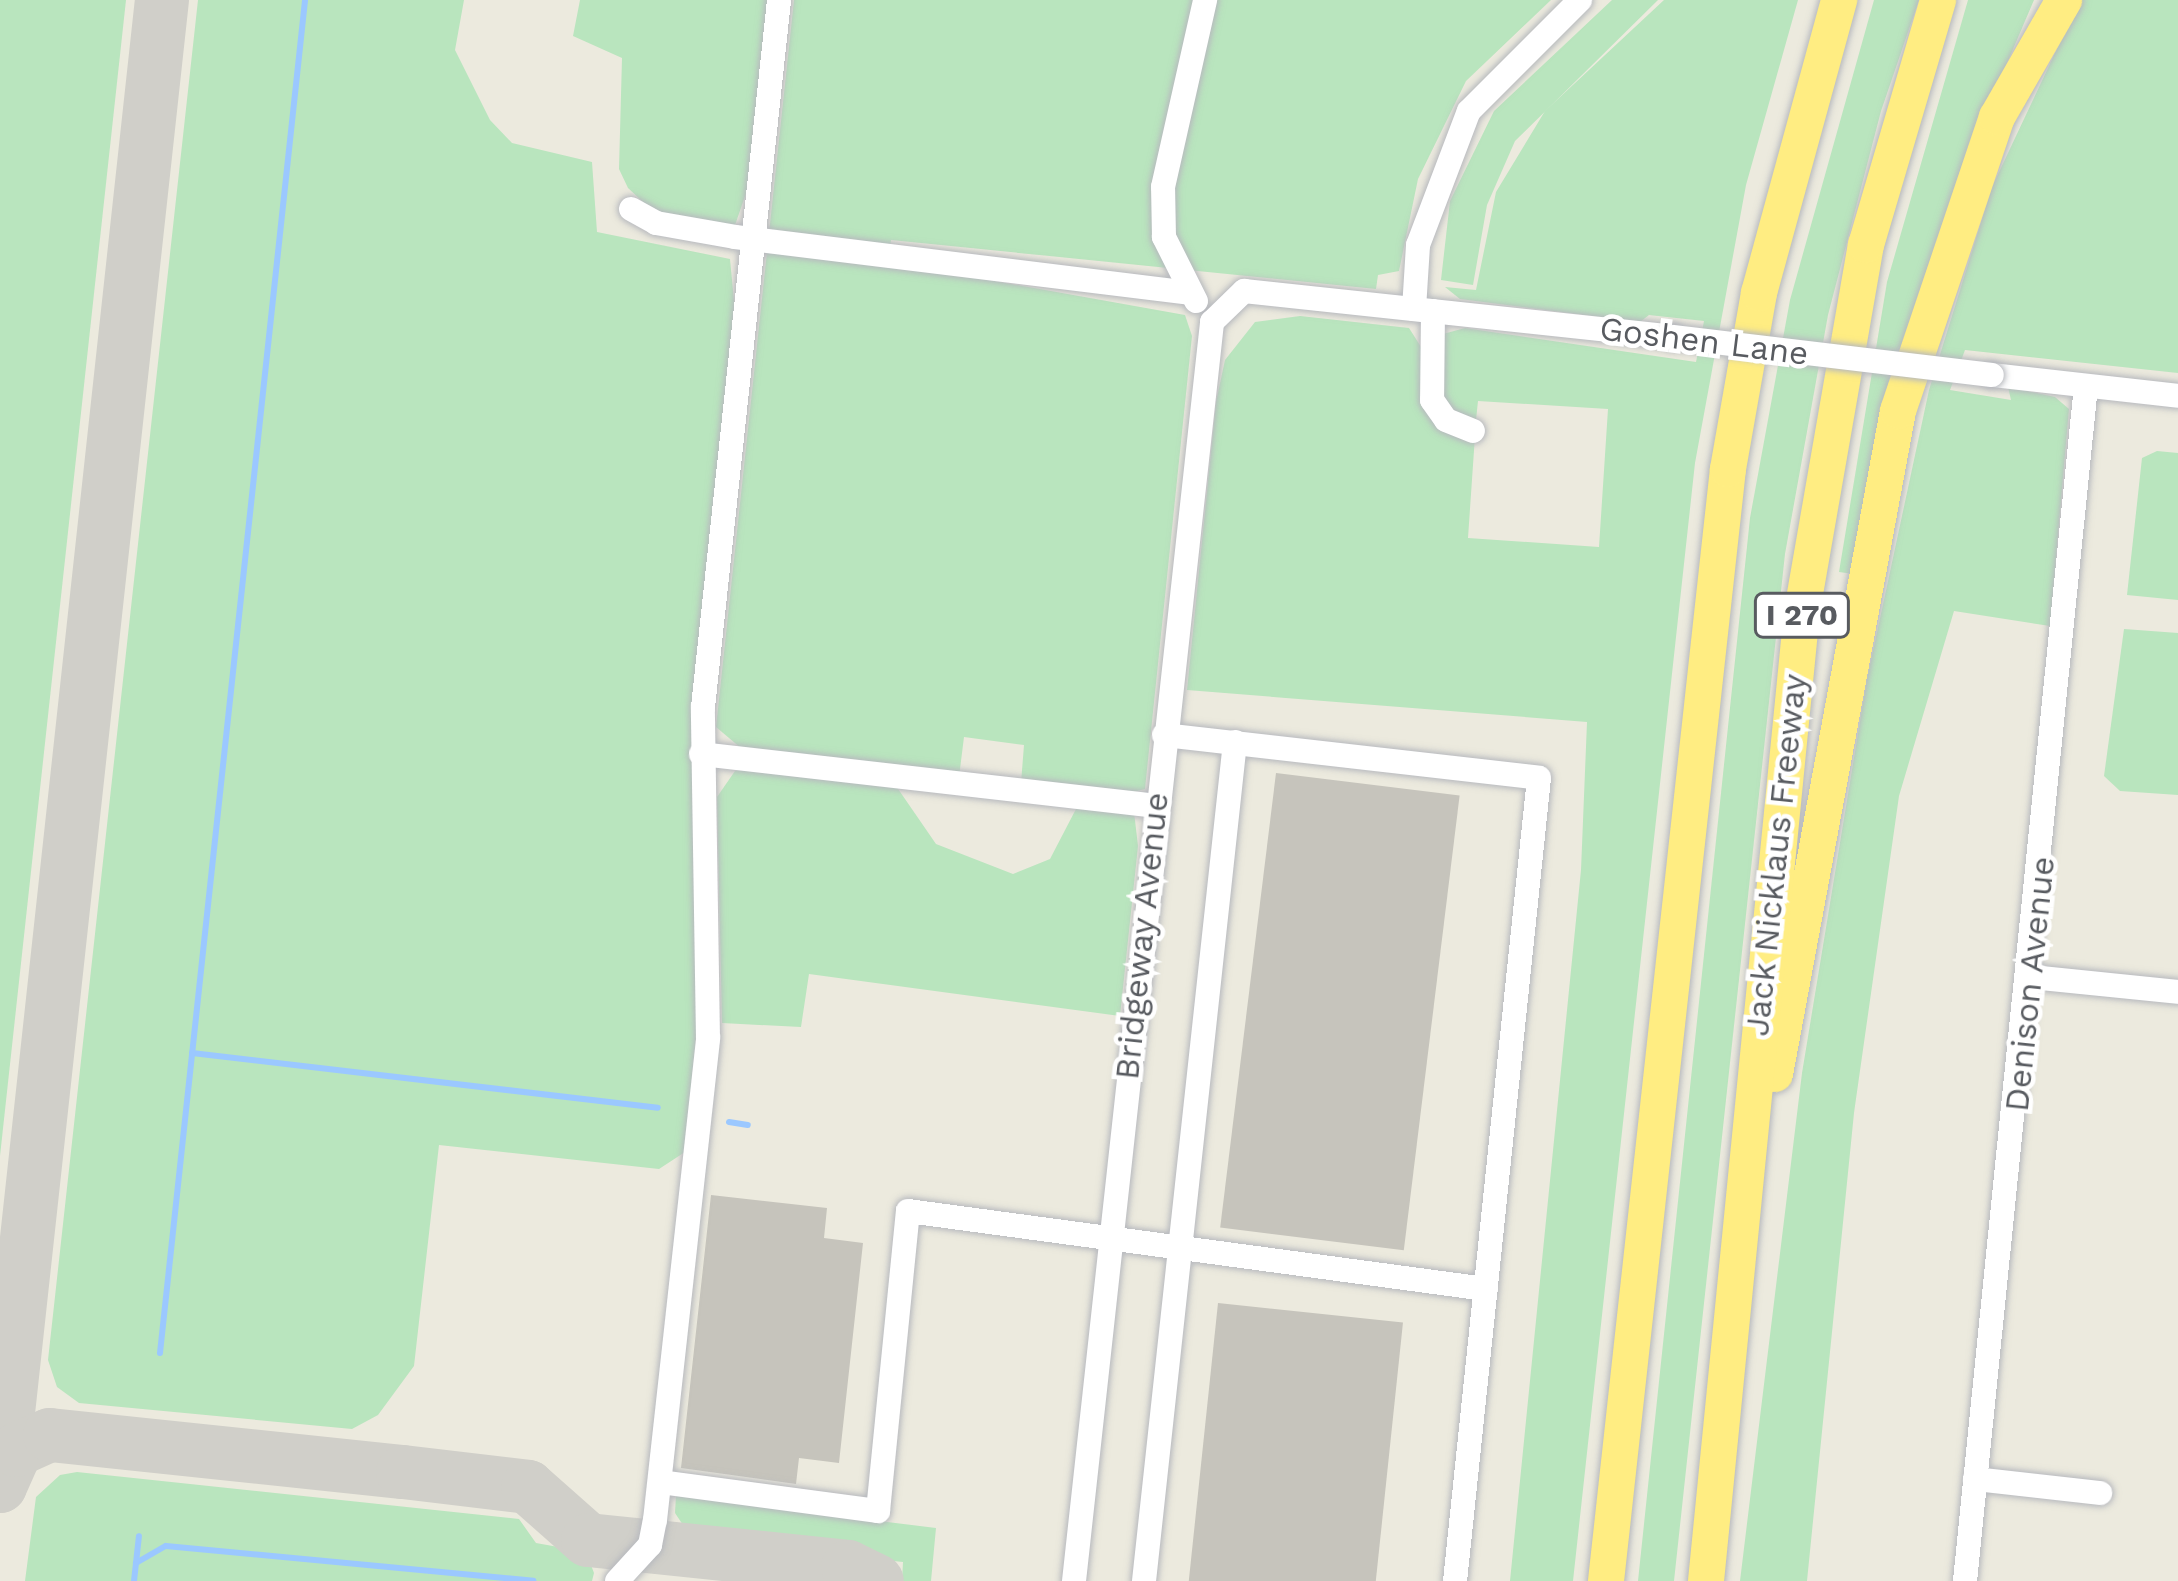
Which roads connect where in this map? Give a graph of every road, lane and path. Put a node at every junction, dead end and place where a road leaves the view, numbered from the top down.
1 (779, 0) edge
2 (1205, 0) edge
3 (1580, 0) edge
4 (1839, 0) edge
5 (1938, 0) edge
6 (2064, 0) edge
7 (631, 209) dead end
8 (753, 238) junction
9 (1190, 292) junction
10 (1423, 310) junction
11 (1211, 322) junction
12 (2086, 386) junction
13 (2178, 396) edge
14 (1473, 431) dead end
15 (1164, 735) junction
16 (1234, 742) junction
17 (701, 754) junction
18 (1156, 806) junction
19 (2032, 977) junction
20 (2178, 992) edge
21 (1740, 1242) junction
22 (1110, 1243) junction
23 (1178, 1251) junction
24 (1486, 1289) junction
25 (1975, 1479) junction
26 (660, 1482) junction
27 (2100, 1493) dead end
28 (617, 1581) edge
29 (1074, 1581) edge
30 (1144, 1581) edge
31 (1455, 1581) edge
32 (1606, 1581) edge
33 (1706, 1581) edge
34 (1965, 1581) edge

1 - 8 street
2 - 9 street
3 - 10 street
4 - 32 highway, I 270
5 - 21 highway, Jack Nicklaus Freeway / I 270
6 - 21 highway
7 - 8 street
8 - 9 street
8 - 17 street
9 - 11 street
10 - 11 street, Goshen Lane
10 - 12 street, Goshen Lane, bridge
10 - 14 street
11 - 15 street, Bridgeway Avenue
12 - 13 street, Goshen Lane
12 - 19 street, Denison Avenue
15 - 16 street
15 - 18 street, Bridgeway Avenue
16 - 23 street
16 - 24 street
17 - 18 street
17 - 26 street
18 - 22 street, Bridgeway Avenue
19 - 20 street
19 - 25 street, Denison Avenue
21 - 33 highway, Jack Nicklaus Freeway / I 270
22 - 23 street
22 - 26 street
22 - 29 street, Bridgeway Avenue
23 - 24 street
23 - 30 street
24 - 31 street
25 - 27 street
25 - 34 street, Denison Avenue
26 - 28 street

